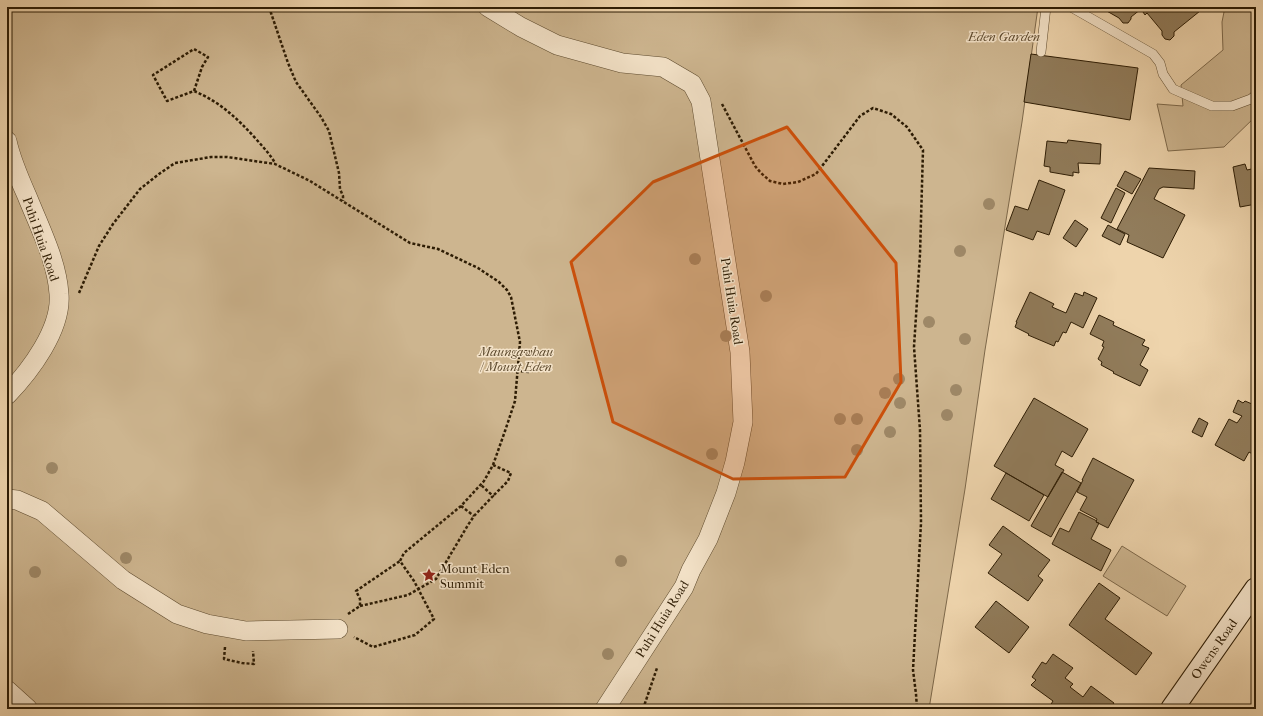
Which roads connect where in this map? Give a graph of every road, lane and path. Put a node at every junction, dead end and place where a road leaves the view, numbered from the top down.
1 (269, 7) edge
2 (488, 7) edge
3 (1046, 7) edge
4 (1071, 7) edge
5 (1041, 52) dead end
6 (194, 91) junction
7 (1256, 95) edge
8 (701, 101) junction
9 (7, 141) edge
10 (275, 164) junction
11 (343, 201) junction
12 (59, 308) junction
13 (516, 371) junction
14 (530, 372) dead end
15 (7, 395) edge
16 (492, 465) junction
17 (481, 485) junction
18 (493, 496) junction
19 (7, 499) edge
20 (461, 506) junction
21 (474, 516) junction
22 (400, 561) junction
23 (418, 589) junction
24 (1256, 589) edge
25 (360, 606) junction
26 (355, 609) dead end
27 (338, 629) joint
28 (7, 690) edge
29 (28, 709) edge
30 (604, 709) edge
31 (917, 709) edge
32 (1172, 709) edge

1 - 11 path
2 - 8 street, Puhi Huia Road
3 - 5 lane
4 - 7 lane
6 - 6 path
6 - 10 path
8 - 30 street, Puhi Huia Road
8 - 31 path
9 - 12 street, Puhi Huia Road
10 - 11 path
10 - 12 path
11 - 13 path
12 - 15 street, Puhi Huia Road
13 - 14 path
13 - 16 path
16 - 17 path
16 - 18 path
17 - 18 path
17 - 20 path
18 - 21 path
19 - 27 street
20 - 21 path
20 - 22 path
21 - 23 path
22 - 23 path
22 - 25 path
23 - 25 path
23 - 27 path
24 - 32 main road, Owens Road
25 - 26 path
28 - 29 street

